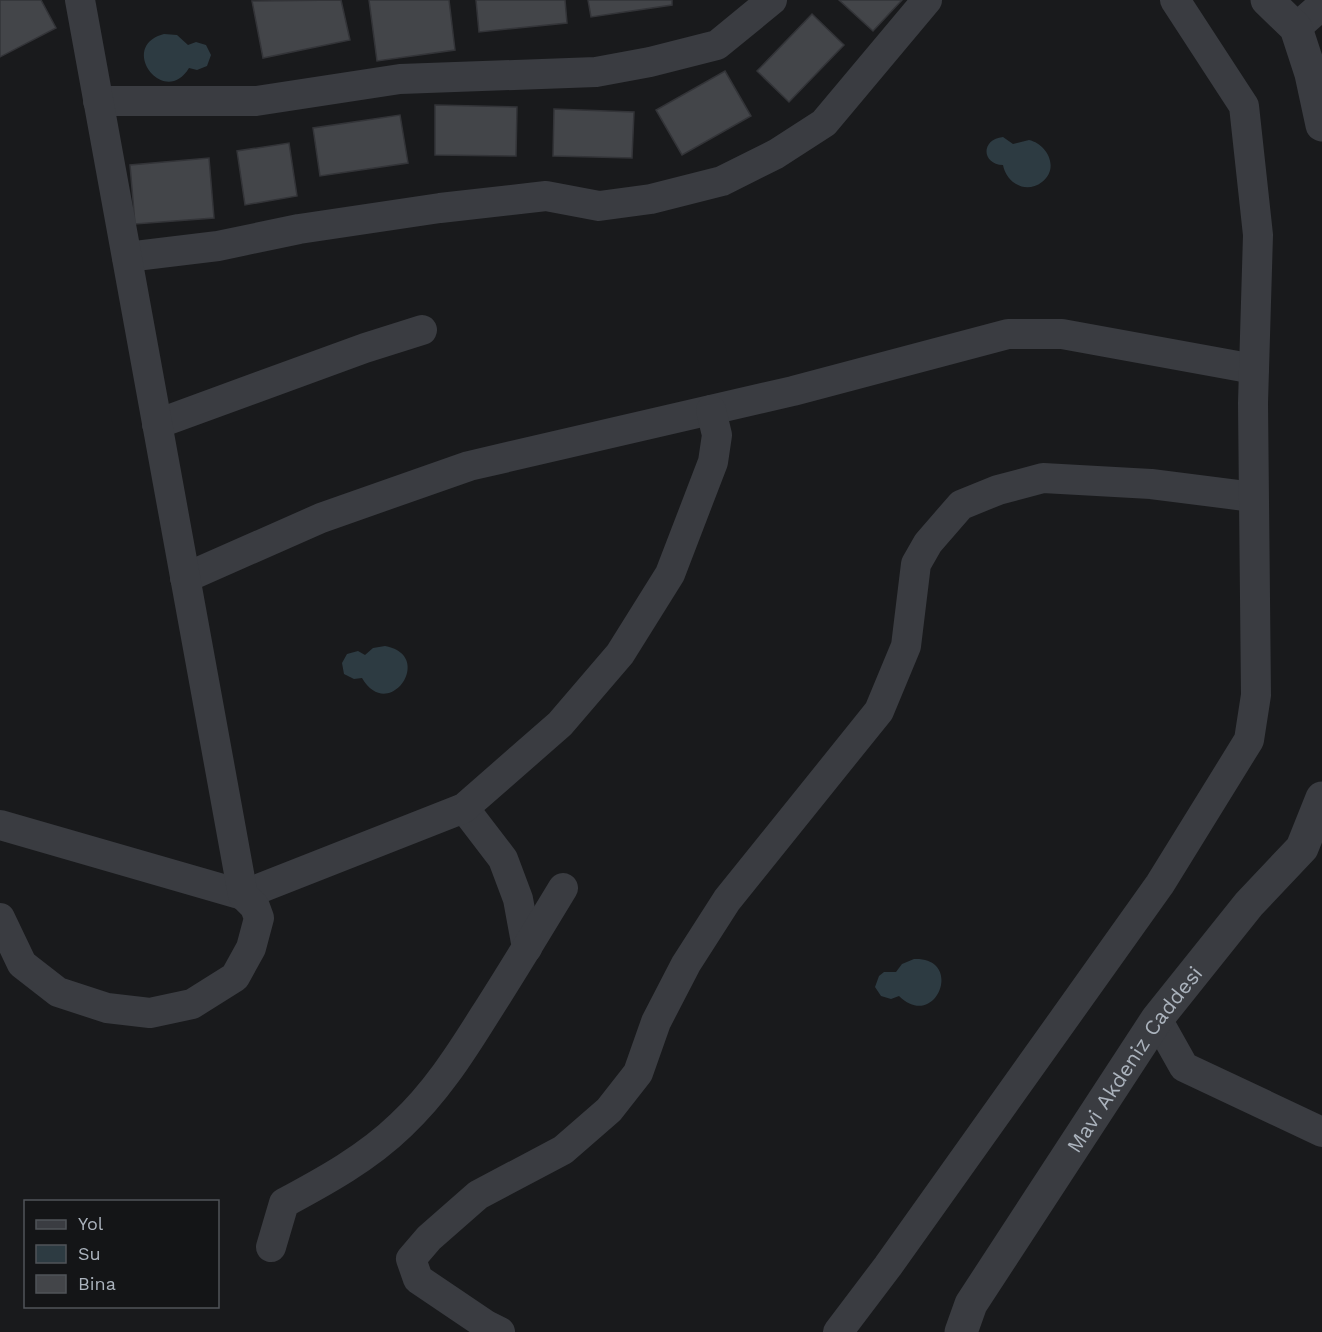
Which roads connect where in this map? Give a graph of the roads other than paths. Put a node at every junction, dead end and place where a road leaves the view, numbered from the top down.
1 (80, 0) edge
2 (772, 0) edge
3 (927, 0) edge
4 (1175, 0) edge
5 (1267, 0) edge
6 (1322, 5) edge
7 (1296, 28) junction
8 (98, 100) junction
9 (1322, 125) edge
10 (127, 257) junction
11 (422, 330) dead end
12 (1254, 369) junction
13 (711, 410) junction
14 (157, 424) junction
15 (1253, 497) junction
16 (185, 578) junction
17 (464, 807) junction
18 (1320, 808) edge
19 (0, 825) edge
20 (563, 888) dead end
21 (243, 895) junction
22 (0, 918) edge
23 (527, 948) junction
24 (1157, 1019) junction
25 (1322, 1132) edge
26 (271, 1247) dead end
27 (500, 1332) edge
28 (838, 1332) edge
29 (961, 1332) edge

1 - 8 street
2 - 8 street
3 - 10 street
4 - 12 street
5 - 7 street
6 - 7 street
7 - 9 street
8 - 10 street
10 - 14 street
11 - 14 street
12 - 13 street
12 - 15 street
13 - 16 street
13 - 17 street
14 - 16 street
15 - 27 street
15 - 28 street
16 - 21 street
17 - 21 street
17 - 23 street
18 - 24 street, Mavi Akdeniz Caddesi
19 - 21 street
20 - 23 street
21 - 22 street
23 - 26 street
24 - 25 street
24 - 29 street, Mavi Akdeniz Caddesi

